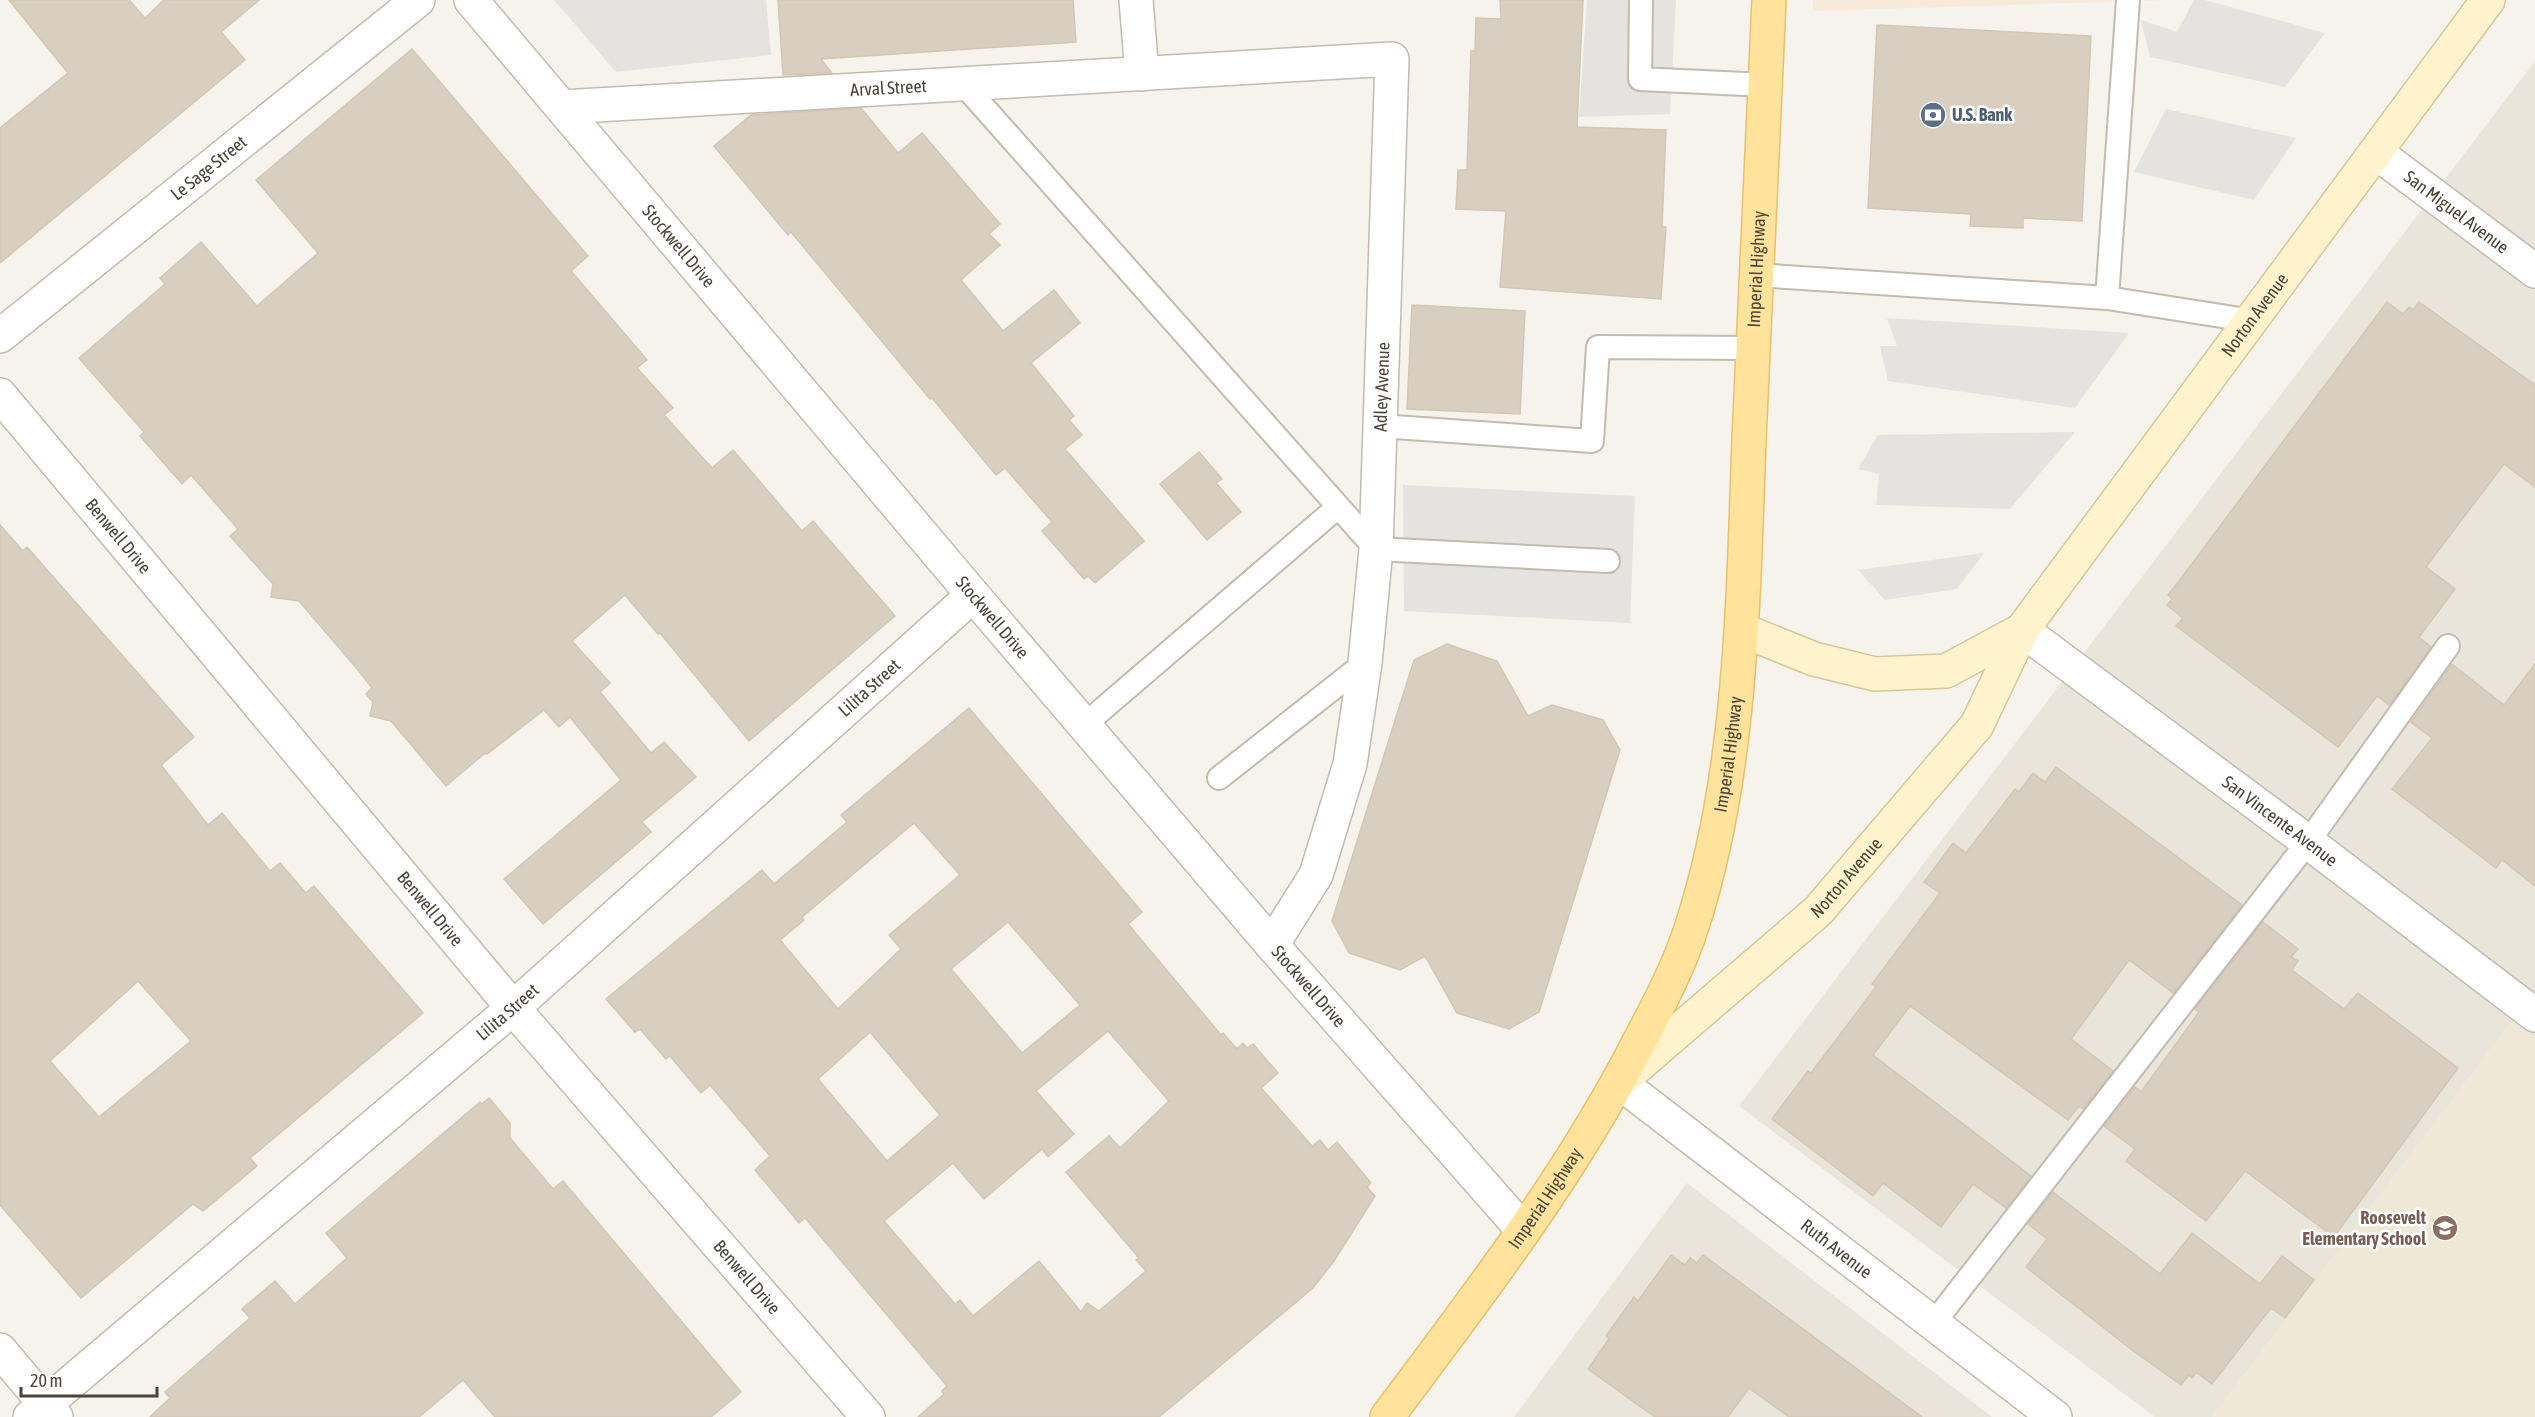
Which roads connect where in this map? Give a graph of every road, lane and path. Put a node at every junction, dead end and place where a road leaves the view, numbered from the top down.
1 (418, 0) edge
2 (471, 0) edge
3 (1136, 0) edge
4 (1641, 0) edge
5 (1769, 0) edge
6 (2128, 0) edge
7 (2488, 0) edge
8 (1142, 74) junction
9 (963, 84) junction
10 (1765, 85) junction
11 (562, 107) junction
12 (2377, 153) junction
13 (2535, 271) edge
14 (1756, 275) junction
15 (2107, 297) junction
16 (2253, 321) junction
17 (0, 336) edge
18 (1753, 348) junction
19 (0, 395) edge
20 (1380, 426) junction
21 (1338, 507) junction
22 (1376, 549) junction
23 (1608, 561) dead end
24 (973, 596) junction
25 (1742, 630) junction
26 (2022, 630) junction
27 (2448, 646) dead end
28 (1365, 663) junction
29 (1084, 725) junction
30 (1219, 778) dead end
31 (2308, 843) junction
32 (1272, 945) junction
33 (513, 1008) junction
34 (2535, 1016) edge
35 (1619, 1082) junction
36 (1523, 1230) junction
37 (1934, 1324) junction
38 (0, 1350) edge
39 (44, 1413) edge
40 (868, 1417) edge
41 (1387, 1417) edge
42 (2055, 1417) edge

1 - 17 street, Le Sage Street
2 - 11 street, Stockwell Drive
3 - 8 street
4 - 10 lane
5 - 10 main road, Imperial Highway
6 - 15 lane
7 - 12 street, Norton Avenue
8 - 9 street, Arval Street
8 - 20 street, Adley Avenue
9 - 11 street, Arval Street
9 - 21 lane
10 - 14 main road, Imperial Highway
11 - 24 street, Stockwell Drive
12 - 13 street, San Miguel Avenue
12 - 16 street, Norton Avenue
14 - 15 lane
14 - 18 main road, Imperial Highway
15 - 16 lane
16 - 26 street, Norton Avenue
18 - 20 lane
18 - 25 main road, Imperial Highway
19 - 33 street, Benwell Drive
20 - 22 street, Adley Avenue
21 - 22 lane
21 - 29 lane
22 - 23 lane
22 - 28 street, Adley Avenue
24 - 29 street, Stockwell Drive
24 - 33 street, Lilita Street
25 - 26 street, Norton Avenue
25 - 35 main road, Imperial Highway
26 - 31 street, San Vincente Avenue
26 - 35 street, Norton Avenue
27 - 31 lane
28 - 30 lane
28 - 32 street, Adley Avenue
29 - 32 street, Stockwell Drive
31 - 34 street, San Vincente Avenue
31 - 37 lane
32 - 36 street, Stockwell Drive
33 - 39 street, Lilita Street
33 - 40 street, Benwell Drive
35 - 36 main road, Imperial Highway
35 - 37 street, Ruth Avenue
36 - 41 main road, Imperial Highway
37 - 42 street, Ruth Avenue
38 - 39 street

